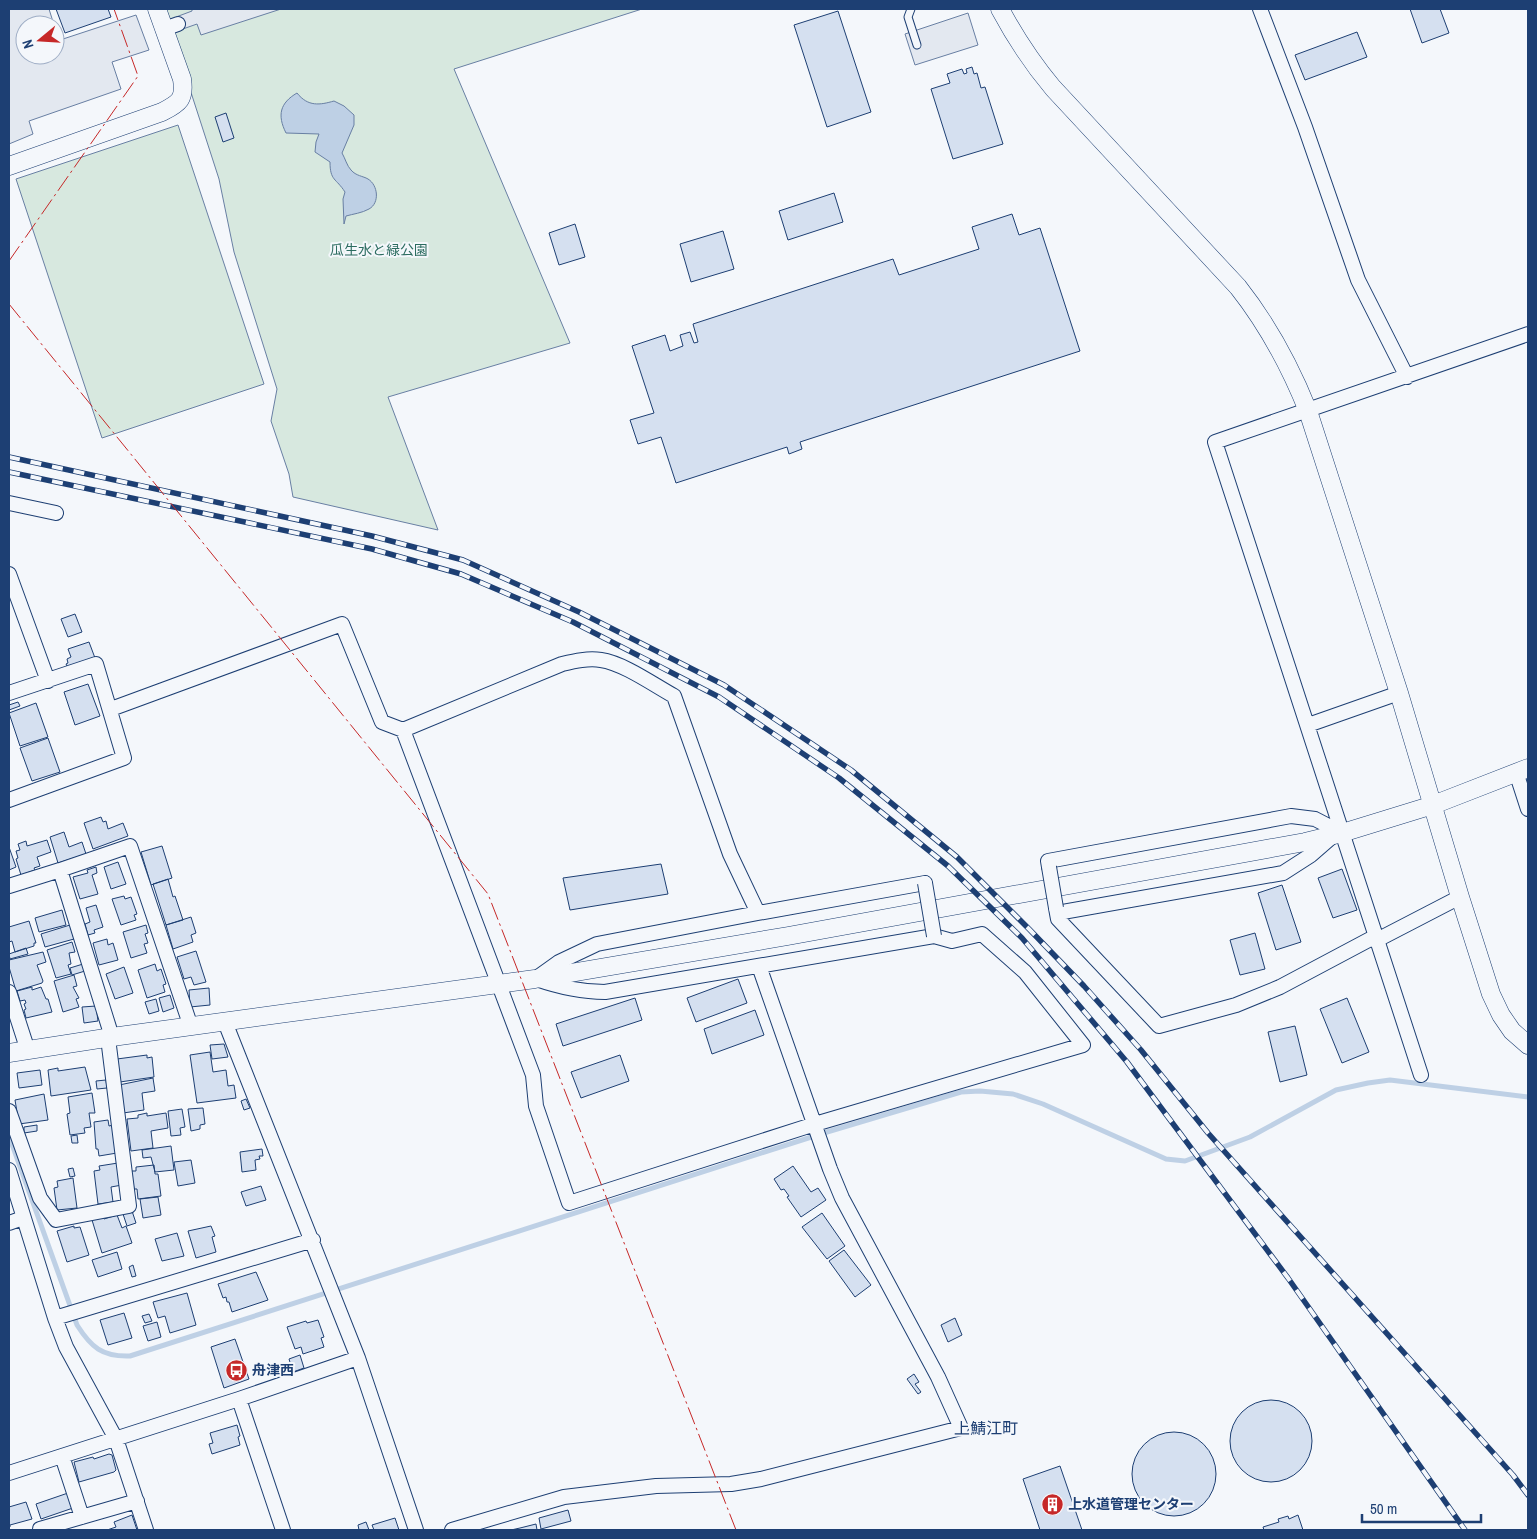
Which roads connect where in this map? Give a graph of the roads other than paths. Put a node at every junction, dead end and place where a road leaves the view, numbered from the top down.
1 (157, 9) edge
2 (911, 9) edge
3 (1000, 9) edge
4 (1260, 9) edge
5 (917, 45) dead end
6 (10, 163) edge
7 (1528, 334) edge
8 (1406, 377) junction
9 (1308, 411) junction
10 (9, 503) edge
11 (56, 513) dead end
12 (9, 573) edge
13 (48, 681) junction
14 (9, 693) edge
15 (1399, 693) junction
16 (110, 709) junction
17 (1308, 725) junction
18 (403, 730) junction
19 (1522, 770) edge
20 (9, 800) edge
21 (1433, 805) junction
22 (1528, 809) edge
23 (1338, 834) junction
24 (60, 870) junction
25 (9, 886) edge
26 (1460, 897) junction
27 (1056, 910) junction
28 (758, 913) junction
29 (934, 936) junction
30 (1376, 938) junction
31 (759, 966) junction
32 (536, 979) junction
33 (500, 983) junction
34 (9, 992) edge
35 (226, 1022) junction
36 (191, 1027) junction
37 (110, 1038) junction
38 (1528, 1045) edge
39 (28, 1051) junction
40 (9, 1053) edge
41 (1421, 1075) dead end
42 (9, 1112) edge
43 (817, 1131) junction
44 (9, 1170) edge
45 (23, 1218) junction
46 (9, 1223) edge
47 (313, 1240) junction
48 (55, 1318) junction
49 (358, 1358) junction
50 (240, 1399) junction
51 (116, 1439) junction
52 (62, 1456) junction
53 (9, 1473) edge
54 (137, 1501) junction
55 (82, 1517) junction
56 (40, 1530) edge
57 (146, 1530) edge
58 (282, 1530) edge
59 (416, 1530) edge
60 (452, 1530) edge

1 - 6 street
2 - 5 lane
3 - 9 street
4 - 8 street
7 - 8 street
8 - 9 street
9 - 15 street
9 - 17 street
10 - 11 street
12 - 13 street
13 - 14 street
13 - 16 street
15 - 17 street
15 - 21 street
16 - 18 street
16 - 20 street
17 - 23 street
18 - 28 street
18 - 33 street
19 - 21 street
19 - 22 street
21 - 23 street
21 - 26 street
23 - 27 street
23 - 27 street, bridge
23 - 30 street
23 - 32 street
24 - 25 street
24 - 36 street
24 - 37 street
26 - 30 street
26 - 38 street
27 - 30 street
28 - 29 street, bridge
28 - 32 street
29 - 31 street
29 - 43 street
30 - 41 street
31 - 32 street
31 - 43 street
32 - 33 street
33 - 35 street
33 - 43 street
34 - 39 street
35 - 36 street
35 - 47 street
36 - 37 street
37 - 39 street
37 - 42 street
39 - 40 street
43 - 60 street
44 - 45 street
45 - 46 street
45 - 48 street
47 - 48 street
47 - 49 street
48 - 51 street
49 - 50 street
49 - 59 street
50 - 51 street
50 - 58 street
51 - 52 street
51 - 54 street
52 - 53 street
52 - 55 street
54 - 55 street
54 - 57 street
55 - 56 street

